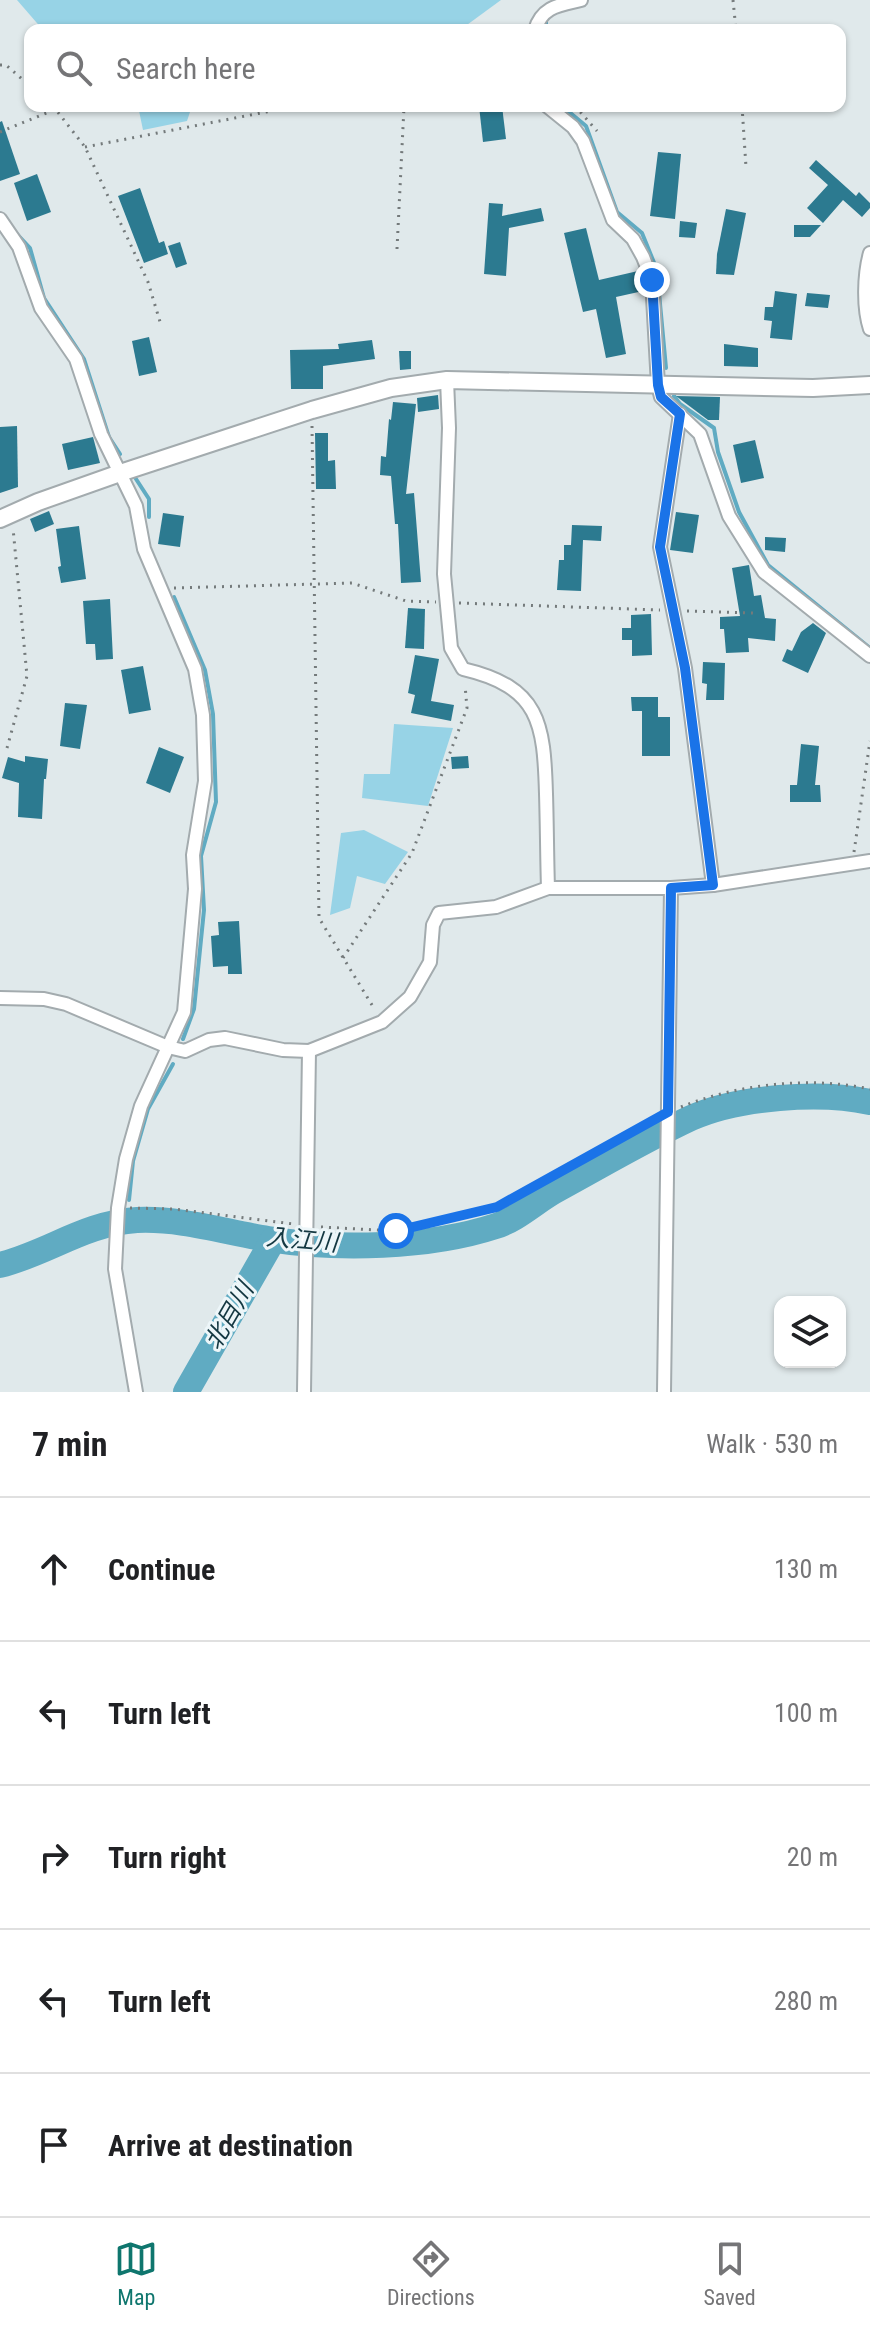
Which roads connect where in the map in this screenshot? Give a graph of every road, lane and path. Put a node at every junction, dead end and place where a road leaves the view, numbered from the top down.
1 (581, 0) edge
2 (733, 0) edge
3 (537, 24) edge
4 (735, 24) edge
5 (0, 65) edge
6 (24, 81) edge
7 (46, 112) edge
8 (58, 112) edge
9 (266, 112) edge
10 (404, 112) edge
11 (554, 112) edge
12 (580, 112) edge
13 (742, 112) edge
14 (597, 131) dead end
15 (0, 132) edge
16 (85, 147) junction
17 (746, 167) dead end
18 (0, 219) edge
19 (397, 249) dead end
20 (870, 253) edge
21 (161, 325) dead end
22 (870, 329) edge
23 (447, 380) junction
24 (658, 385) junction
25 (870, 385) edge
26 (312, 410) junction
27 (680, 414) junction
28 (120, 473) junction
29 (6, 517) edge
30 (870, 656) edge
31 (463, 669) junction
32 (870, 741) edge
33 (7, 748) dead end
34 (870, 861) edge
35 (853, 864) junction
36 (713, 885) junction
37 (548, 888) junction
38 (671, 888) junction
39 (343, 958) junction
40 (0, 998) edge
41 (382, 1022) junction
42 (168, 1047) junction
43 (309, 1051) junction
44 (870, 1089) edge
45 (668, 1112) junction
46 (118, 1208) junction
47 (307, 1226) junction
48 (136, 1392) edge
49 (304, 1392) edge
50 (664, 1392) edge

1 - 3 street
2 - 4 path
5 - 6 path
7 - 15 path
8 - 16 path
9 - 16 path
10 - 19 path
11 - 24 street
12 - 14 path
13 - 17 path
16 - 21 path
18 - 28 street
20 - 22 street
23 - 24 street
23 - 26 street
23 - 31 street
24 - 25 street
24 - 27 street
26 - 28 street
26 - 39 path
27 - 30 street
27 - 36 street
28 - 29 street
28 - 42 street
29 - 33 path
31 - 37 street
31 - 39 path
32 - 35 path
34 - 35 street
35 - 36 street
36 - 38 street
37 - 38 street
37 - 41 street
38 - 45 street
39 - 41 path
40 - 42 street
41 - 43 street
42 - 43 street
42 - 46 street
43 - 47 street
44 - 45 path
45 - 47 path
45 - 50 street
46 - 47 path
46 - 48 street
47 - 49 street

